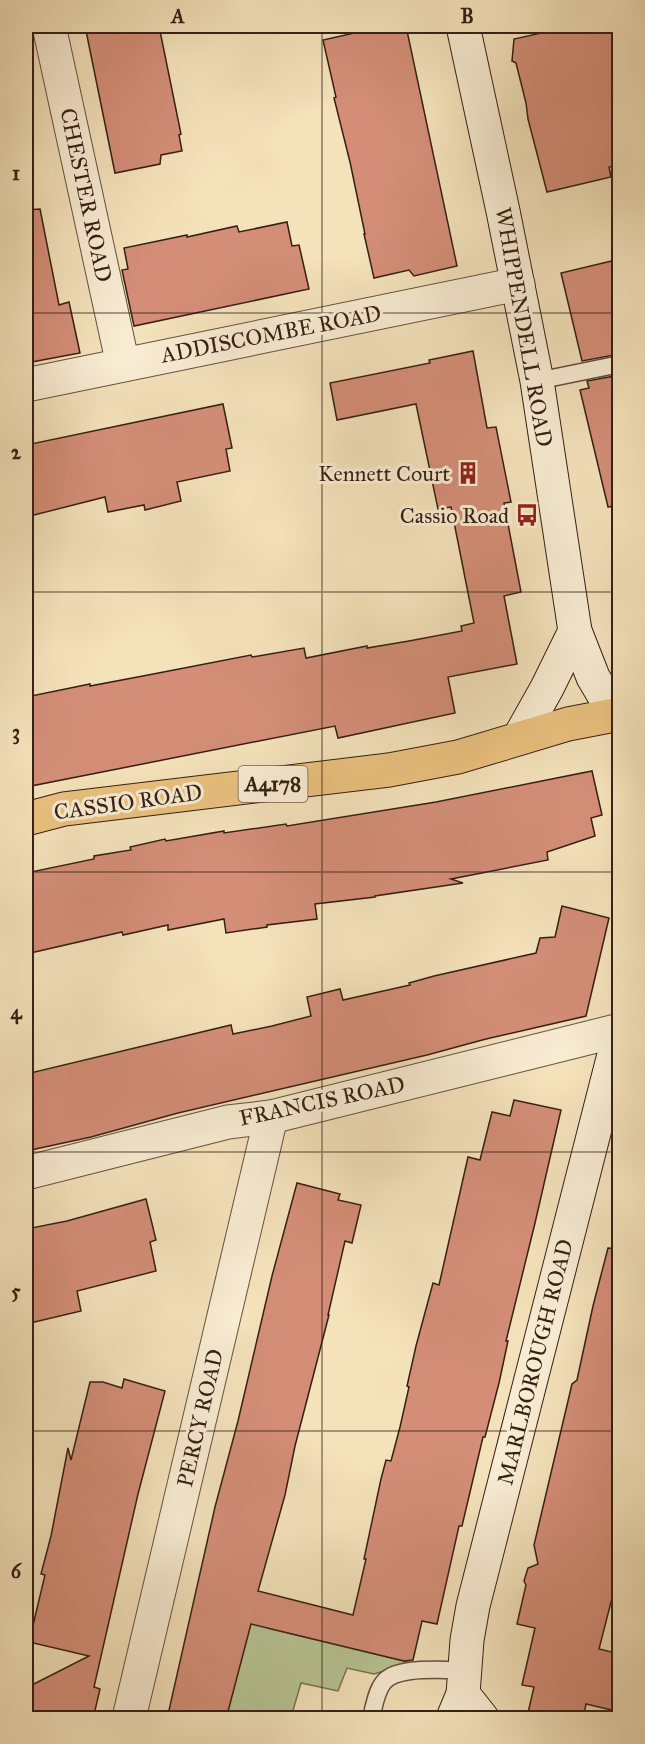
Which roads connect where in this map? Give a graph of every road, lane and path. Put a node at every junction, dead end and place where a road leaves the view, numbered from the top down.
1 (49, 26) edge
2 (464, 26) edge
3 (518, 284) junction
4 (620, 364) edge
5 (123, 365) junction
6 (537, 381) junction
7 (26, 385) edge
8 (575, 631) junction
9 (620, 714) edge
10 (519, 738) junction
11 (26, 819) edge
12 (620, 1031) edge
13 (271, 1117) junction
14 (26, 1173) edge
15 (466, 1701) edge
16 (129, 1719) edge
17 (371, 1719) edge

1 - 5 street, CHESTER ROAD
2 - 3 street, WHIPPENDELL ROAD
3 - 5 street, ADDISCOMBE ROAD
3 - 6 street, WHIPPENDELL ROAD
4 - 6 lane
5 - 7 street, ADDISCOMBE ROAD
6 - 8 street, WHIPPENDELL ROAD
8 - 9 street, WHIPPENDELL ROAD
8 - 10 street
9 - 10 main road, CASSIO ROAD / A4178
10 - 11 main road, CASSIO ROAD / A4178
12 - 13 street, FRANCIS ROAD
12 - 15 street, MARLBOROUGH ROAD
13 - 14 street, FRANCIS ROAD
13 - 16 street, PERCY ROAD
15 - 17 lane

